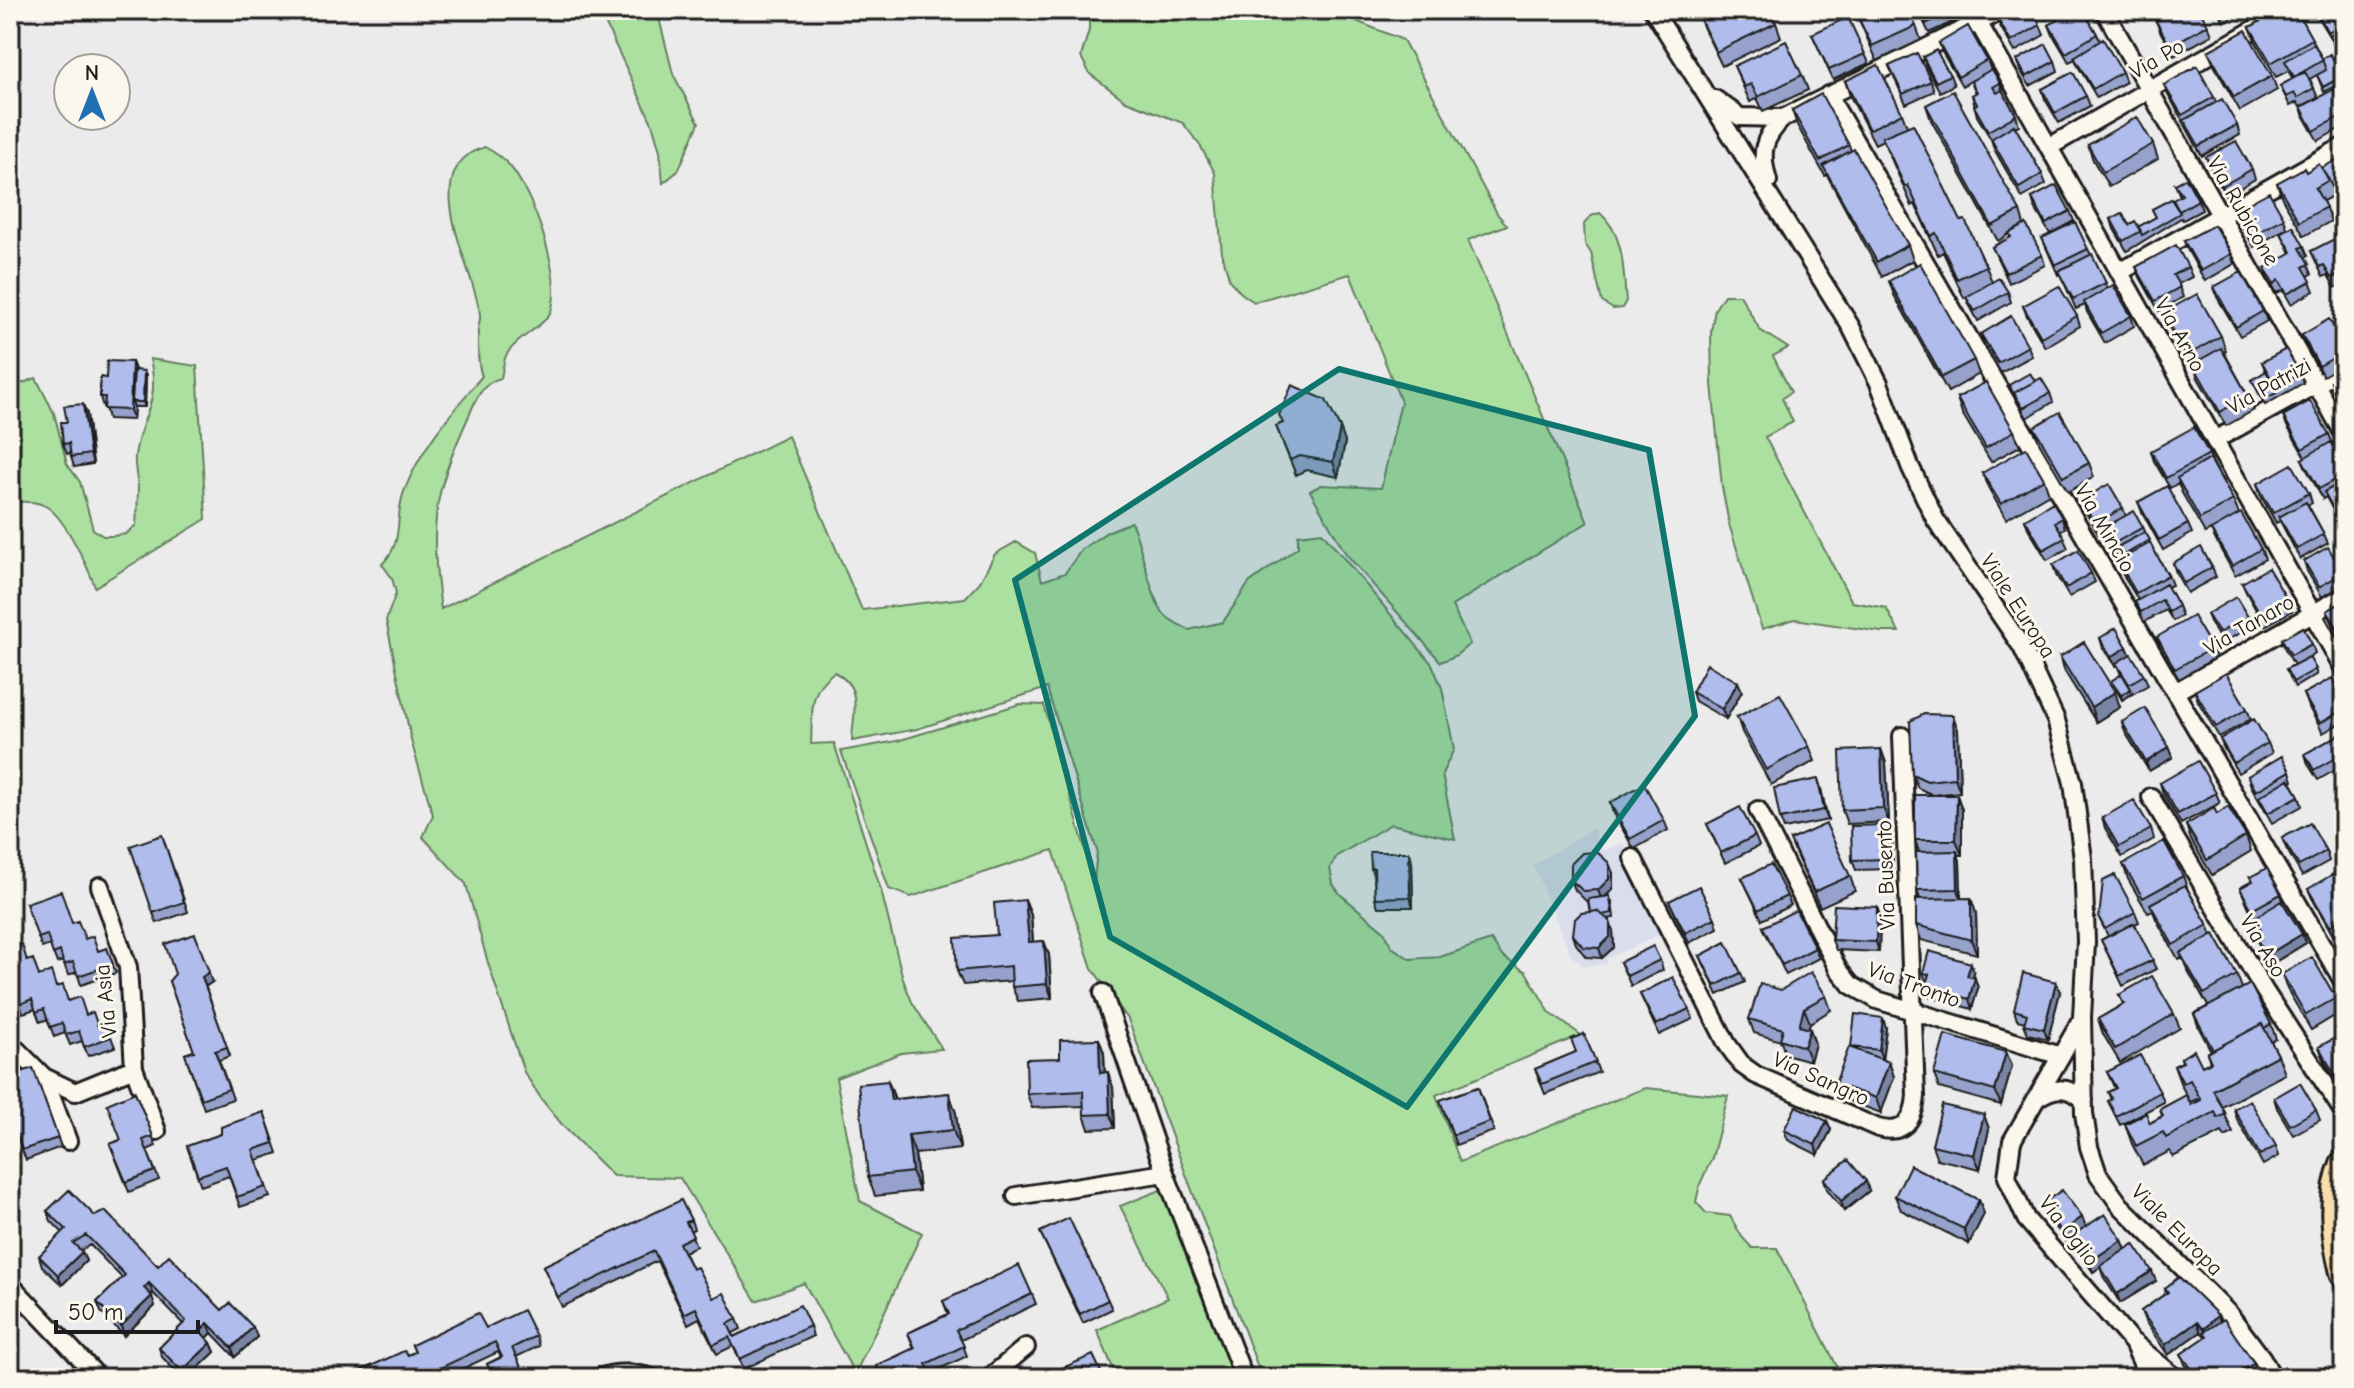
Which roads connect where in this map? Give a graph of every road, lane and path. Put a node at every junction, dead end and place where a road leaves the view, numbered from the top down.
1 (1653, 10) edge
2 (2003, 10) edge
3 (2104, 10) edge
4 (2288, 10) edge
5 (1978, 22) junction
6 (1699, 86) junction
7 (2149, 88) junction
8 (1828, 95) junction
9 (1783, 118) junction
10 (2344, 146) edge
11 (2049, 147) junction
12 (1773, 202) junction
13 (2220, 216) junction
14 (2120, 272) junction
15 (2344, 369) edge
16 (2316, 384) junction
17 (2344, 434) edge
18 (2215, 440) junction
19 (2344, 596) edge
20 (2313, 613) junction
21 (2344, 669) edge
22 (2175, 692) junction
23 (1902, 736) dead end
24 (2151, 797) dead end
25 (1758, 810) dead end
26 (1633, 858) dead end
27 (100, 886) dead end
28 (2344, 983) edge
29 (1103, 993) dead end
30 (1914, 1011) junction
31 (2082, 1017) junction
32 (10, 1043) edge
33 (2061, 1056) junction
34 (134, 1068) junction
35 (44, 1077) junction
36 (2084, 1100) junction
37 (2033, 1101) junction
38 (2344, 1113) edge
39 (157, 1131) dead end
40 (68, 1141) dead end
41 (2344, 1164) edge
42 (1165, 1173) junction
43 (1016, 1196) dead end
44 (2344, 1272) edge
45 (10, 1284) edge
46 (2133, 1343) junction
47 (1026, 1347) dead end
48 (99, 1378) edge
49 (600, 1378) edge
50 (652, 1378) edge
51 (989, 1378) edge
52 (1244, 1378) edge
53 (2144, 1378) edge
54 (2176, 1378) edge
55 (2273, 1378) edge

1 - 6 street, Viale Europa
2 - 5 street
3 - 7 street, Via Rubicone
4 - 7 street, Via Po
5 - 8 street
5 - 11 street, Via Arno
6 - 9 street
6 - 12 street, Viale Europa
7 - 11 street, Via Po
7 - 13 street, Via Rubicone
8 - 9 street
8 - 22 street, Via Mincio
9 - 12 street
10 - 13 street
11 - 14 street, Via Arno
12 - 31 street, Viale Europa
13 - 14 street
13 - 16 street, Via Rubicone
14 - 18 street, Via Arno
15 - 16 street, Via Patrizi
16 - 17 street, Via Rubicone
16 - 18 street, Via Patrizi
18 - 20 street, Via Arno
19 - 20 street, Via Tanaro
20 - 21 street, Via Arno
20 - 22 street, Via Tanaro
22 - 28 street, Via Mincio
23 - 30 street, Via Busento
24 - 38 street, Via Aso
25 - 30 street, Via Tronto
26 - 30 street, Via Sangro
27 - 34 street, Via Asia
29 - 42 street
30 - 33 street, Via Tronto
31 - 33 street, Via Oglio
31 - 36 street, Viale Europa
32 - 35 street
33 - 37 street, Via Oglio
34 - 35 street
34 - 39 street, Via Asia
35 - 40 street
36 - 37 street
36 - 55 street, Viale Europa
37 - 46 street, Via Oglio
41 - 44 main road
42 - 43 street
42 - 52 street
45 - 48 street
46 - 53 street, Via Oglio
46 - 54 street
47 - 51 street
49 - 50 street

